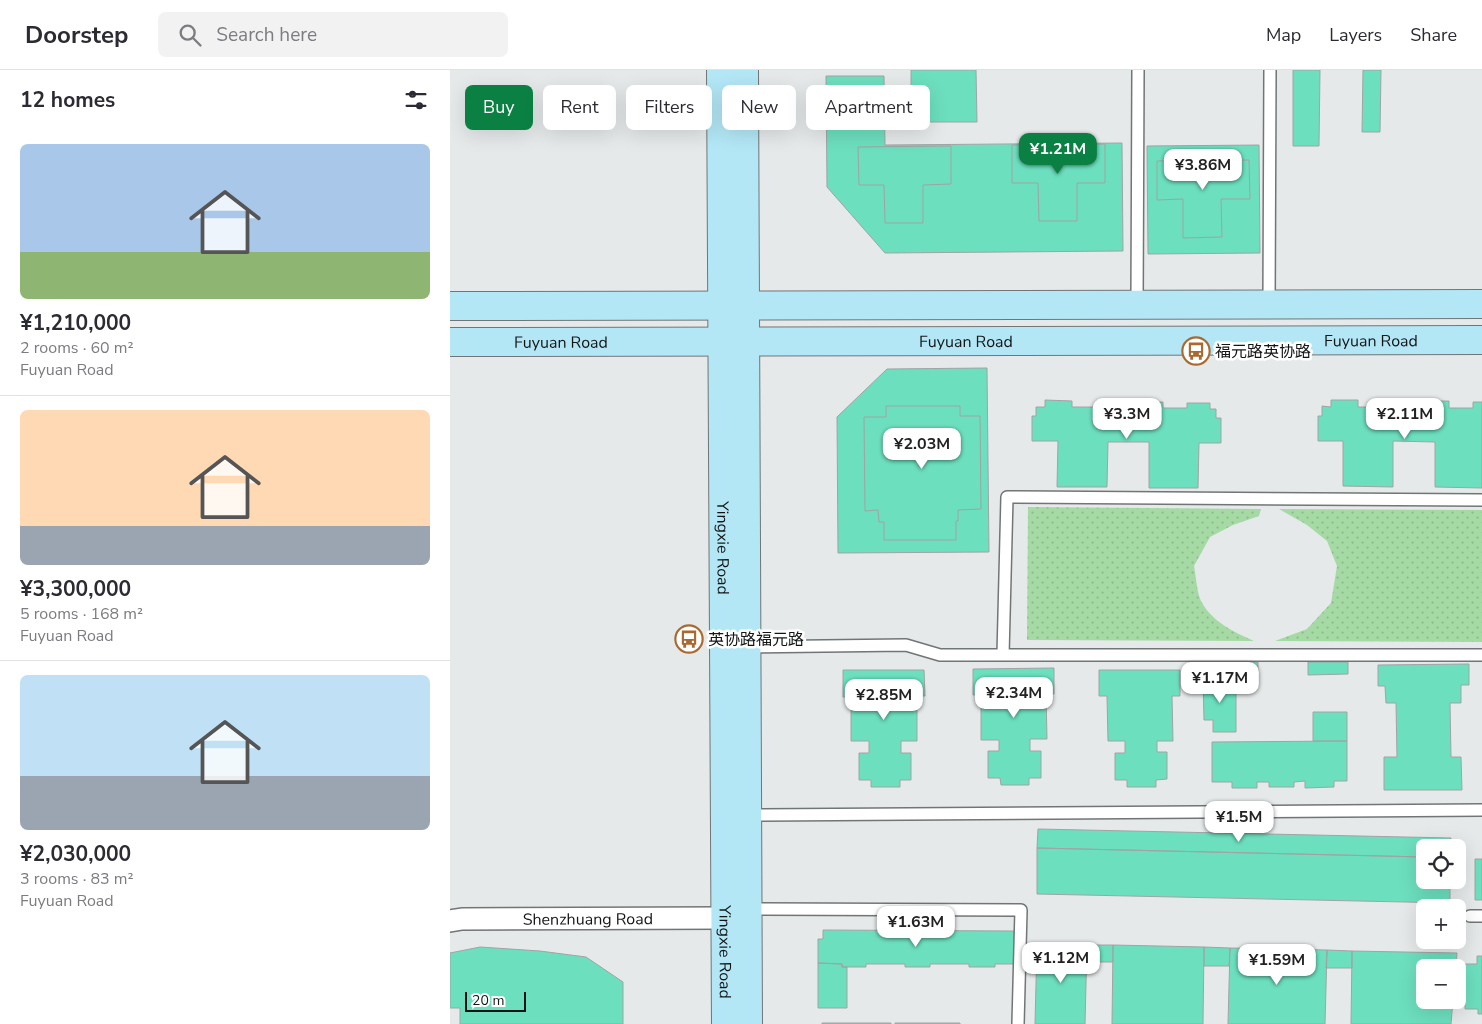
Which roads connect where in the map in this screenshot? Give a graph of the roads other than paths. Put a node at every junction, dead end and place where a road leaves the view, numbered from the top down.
1 (721, 70) edge
2 (744, 70) edge
3 (1138, 70) edge
4 (1270, 70) edge
5 (1137, 304) junction
6 (1269, 304) junction
7 (1482, 304) edge
8 (733, 305) junction
9 (450, 306) edge
10 (1482, 340) edge
11 (450, 342) edge
12 (733, 342) junction
13 (1482, 500) edge
14 (746, 647) junction
15 (1003, 654) junction
16 (1482, 655) edge
17 (1482, 810) edge
18 (747, 815) junction
19 (736, 914) junction
20 (1470, 916) dead end
21 (1482, 916) edge
22 (450, 921) edge
23 (726, 1024) edge
24 (748, 1024) edge
25 (1018, 1024) edge

1 - 8 main road, Yingxie Road
2 - 8 main road, Yingxie Road
3 - 5 lane
4 - 6 lane
5 - 6 main road
5 - 8 main road
6 - 7 main road
8 - 9 main road
8 - 12 main road, Yingxie Road
10 - 12 main road, Fuyuan Road
11 - 12 main road, Fuyuan Road
12 - 14 main road, Yingxie Road
12 - 19 main road, Yingxie Road
13 - 15 lane
14 - 15 lane
14 - 18 main road, Yingxie Road
15 - 16 lane
17 - 18 lane
18 - 19 main road, Yingxie Road
19 - 22 street, Shenzhuang Road
19 - 23 main road, Yingxie Road
19 - 24 main road, Yingxie Road
19 - 25 lane
20 - 21 lane

